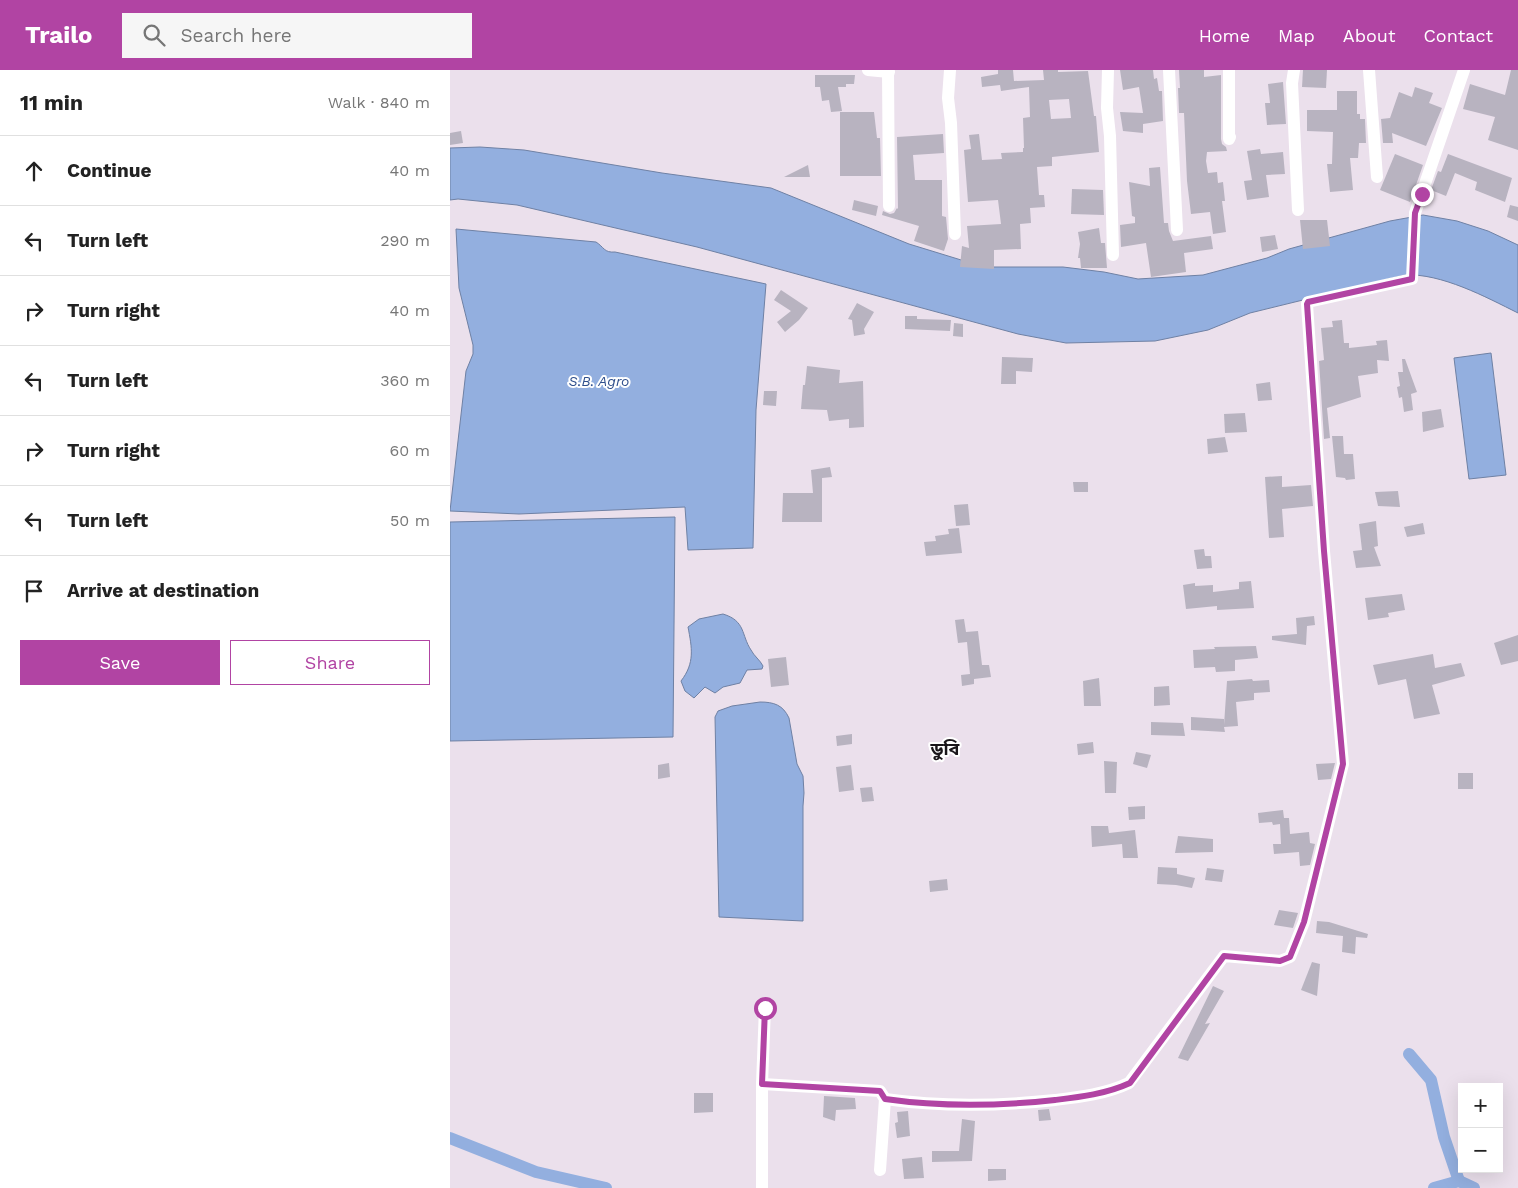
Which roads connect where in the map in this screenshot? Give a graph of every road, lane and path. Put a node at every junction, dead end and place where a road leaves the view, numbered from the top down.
1 (868, 70) edge
2 (950, 70) edge
3 (1108, 70) edge
4 (1169, 70) edge
5 (1229, 70) edge
6 (1294, 70) edge
7 (1369, 70) edge
8 (1464, 70) edge
9 (888, 71) edge
10 (1230, 137) dead end
11 (1377, 177) dead end
12 (889, 206) dead end
13 (1298, 210) dead end
14 (1178, 230) dead end
15 (955, 234) dead end
16 (1113, 255) dead end
17 (765, 1008) dead end
18 (762, 1084) junction
19 (885, 1099) junction
20 (880, 1170) dead end
21 (762, 1188) edge

1 - 9 street
2 - 15 street
3 - 16 street
4 - 14 street
5 - 10 street
6 - 13 street
7 - 11 street
8 - 19 street
9 - 12 street
17 - 18 street
18 - 19 street
18 - 21 street
19 - 20 street

